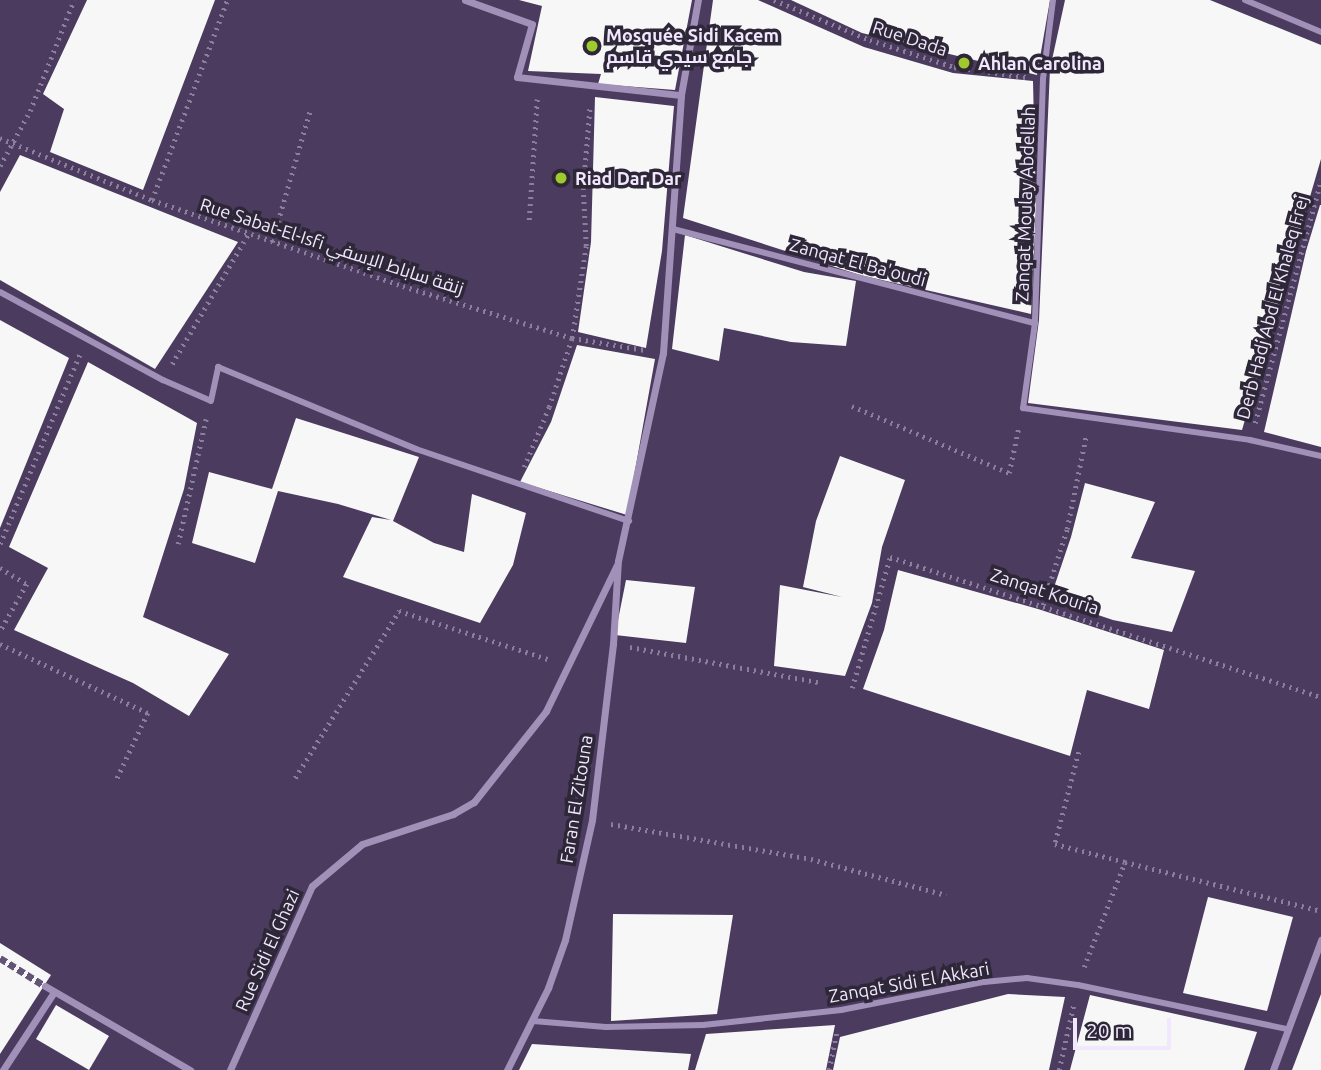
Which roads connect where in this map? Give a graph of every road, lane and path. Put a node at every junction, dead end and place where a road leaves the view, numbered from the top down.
1 (74, 0) edge
2 (227, 0) edge
3 (465, 0) edge
4 (698, 0) edge
5 (774, 0) edge
6 (1053, 0) edge
7 (1245, 0) edge
8 (491, 4) edge
9 (1321, 32) edge
10 (1043, 79) junction
11 (538, 80) junction
12 (591, 86) junction
13 (681, 95) junction
14 (310, 110) dead end
15 (0, 138) edge
16 (12, 143) junction
17 (0, 166) edge
18 (1321, 180) edge
19 (152, 200) junction
20 (528, 220) dead end
21 (673, 229) junction
22 (249, 233) junction
23 (272, 242) junction
24 (0, 292) edge
25 (1035, 323) junction
26 (87, 338) junction
27 (572, 338) junction
28 (663, 353) junction
29 (163, 380) junction
30 (211, 401) junction
31 (852, 406) dead end
32 (1023, 408) junction
33 (1090, 418) junction
34 (1250, 440) junction
35 (1321, 456) edge
36 (515, 485) junction
37 (629, 521) junction
38 (0, 544) edge
39 (178, 544) dead end
40 (618, 561) junction
41 (0, 568) edge
42 (1043, 605) junction
43 (0, 632) edge
44 (0, 644) edge
45 (613, 644) junction
46 (568, 666) junction
47 (822, 683) dead end
48 (852, 688) dead end
49 (1321, 697) edge
50 (1079, 752) dead end
51 (295, 778) dead end
52 (117, 779) dead end
53 (592, 820) junction
54 (1125, 862) junction
55 (946, 895) dead end
56 (1321, 911) edge
57 (1321, 940) edge
58 (1078, 985) junction
59 (44, 986) tunnel mouth
60 (54, 992) junction
61 (841, 1010) junction
62 (533, 1021) junction
63 (1287, 1029) junction
64 (3, 1070) edge
65 (190, 1070) edge
66 (229, 1070) edge
67 (507, 1070) edge
68 (829, 1070) edge
69 (1059, 1070) edge
70 (1273, 1070) edge

1 - 16 path
2 - 19 path
3 - 8 street
4 - 13 street
5 - 10 path, Rue Dada
6 - 10 street, Zanqat Moulay Abdellah
7 - 9 street
8 - 11 street
10 - 25 street, Zanqat Moulay Abdellah
11 - 12 street
11 - 20 path
12 - 13 street
12 - 27 path
13 - 21 street
14 - 23 path
15 - 16 path, Rue Sabat-El-Isfi زنقة ساباط الإسفي
16 - 17 path
16 - 19 path, Rue Sabat-El-Isfi زنقة ساباط الإسفي
18 - 34 path, Derb Hadj Abd El Khaleq Frej
19 - 22 path, Rue Sabat-El-Isfi زنقة ساباط الإسفي
21 - 25 street, Zanqat El Ba'oudi
21 - 28 street
22 - 23 path, Rue Sabat-El-Isfi زنقة ساباط الإسفي
22 - 29 path
23 - 27 path, Rue Sabat-El-Isfi زنقة ساباط الإسفي
24 - 26 street
25 - 32 street, Zanqat Moulay Abdellah
26 - 29 street
26 - 38 path
27 - 28 path, Rue Sabat-El-Isfi زنقة ساباط الإسفي
27 - 36 path
28 - 37 street
29 - 30 street
30 - 36 street
30 - 39 path
31 - 32 path
32 - 33 street
33 - 34 street
33 - 42 path
34 - 35 street
36 - 37 street
37 - 40 street
40 - 45 street, Faran El Zitouna
40 - 46 street, Rue Sidi El Ghazi
41 - 43 path
42 - 48 path, Zanqat Kouria
42 - 49 path, Zanqat Kouria
44 - 52 path
45 - 47 path
45 - 53 street, Faran El Zitouna
46 - 51 path
46 - 66 street, Rue Sidi El Ghazi
50 - 54 path
53 - 55 path
53 - 62 street, Faran El Zitouna
54 - 56 path
54 - 58 path
57 - 63 street
58 - 61 street, Zanqat Sidi El Akkari
58 - 63 street, Zanqat Sidi El Akkari
58 - 69 path
59 - 60 street
60 - 64 street
60 - 65 street
61 - 62 street, Zanqat Sidi El Akkari
61 - 68 path
62 - 67 street, Faran El Zitouna
63 - 70 street

